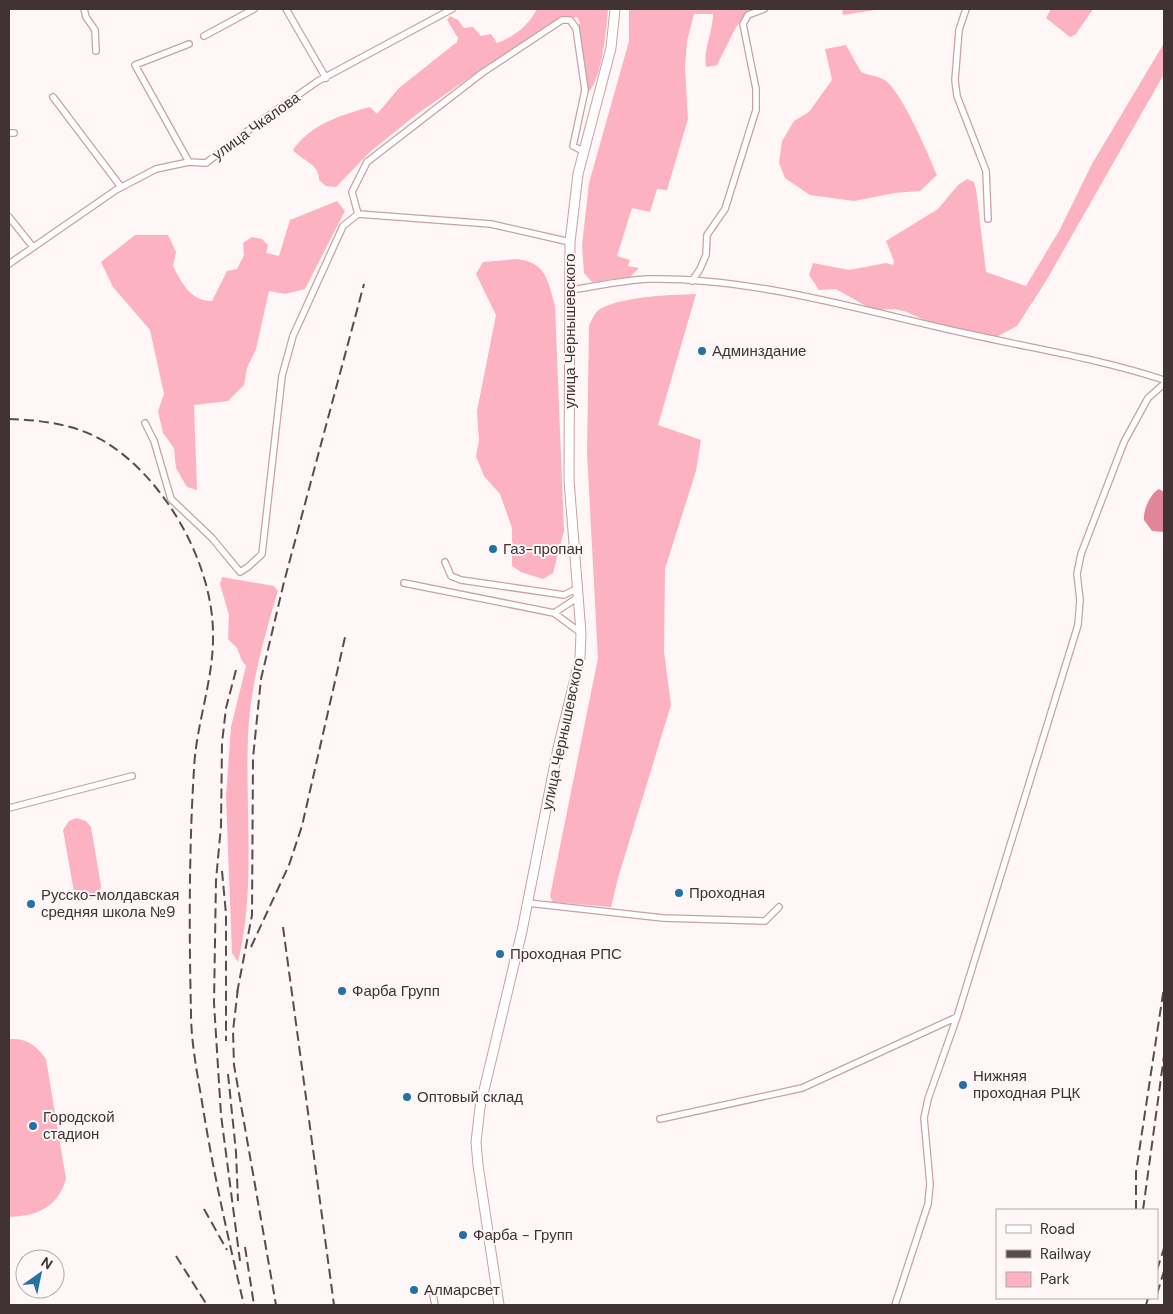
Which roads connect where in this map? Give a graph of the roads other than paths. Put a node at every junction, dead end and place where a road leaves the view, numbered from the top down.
1 (84, 9) edge
2 (254, 9) edge
3 (286, 9) edge
4 (452, 9) edge
5 (616, 9) edge
6 (764, 9) edge
7 (966, 9) edge
8 (204, 36) dead end
9 (189, 44) dead end
10 (96, 51) dead end
11 (326, 78) junction
12 (53, 97) dead end
13 (583, 151) junction
14 (189, 162) junction
15 (121, 187) junction
16 (358, 214) junction
17 (9, 217) edge
18 (988, 219) dead end
19 (570, 242) junction
20 (33, 247) junction
21 (9, 264) edge
22 (692, 281) junction
23 (571, 290) junction
24 (1164, 382) edge
25 (145, 423) dead end
26 (445, 562) dead end
27 (404, 583) dead end
28 (577, 594) junction
29 (554, 613) junction
30 (581, 633) junction
31 (132, 776) dead end
32 (9, 808) edge
33 (528, 902) junction
34 (778, 907) dead end
35 (957, 1017) junction
36 (660, 1119) dead end
37 (434, 1295) dead end
38 (435, 1305) edge
39 (499, 1305) edge
40 (895, 1305) edge

1 - 10 street
2 - 8 street
3 - 11 street
4 - 11 street, улица Чкалова
5 - 13 main road, улица Чернышевского
6 - 22 street
7 - 18 street
9 - 14 street
11 - 14 street, улица Чкалова
12 - 15 street
13 - 16 street
13 - 19 main road, улица Чернышевского
14 - 15 street, улица Чкалова
15 - 20 street, улица Чкалова
16 - 19 street
16 - 25 street
17 - 20 street
19 - 23 main road, улица Чернышевского
20 - 21 street, улица Чкалова
22 - 23 street
22 - 24 street
23 - 28 main road, улица Чернышевского
24 - 35 street
26 - 28 street
27 - 29 street
28 - 29 street
28 - 30 main road, улица Чернышевского
29 - 30 street
30 - 33 main road, улица Чернышевского
31 - 32 street
33 - 34 street
33 - 39 main road, улица Чернышевского
35 - 36 street
35 - 40 street
37 - 38 street

